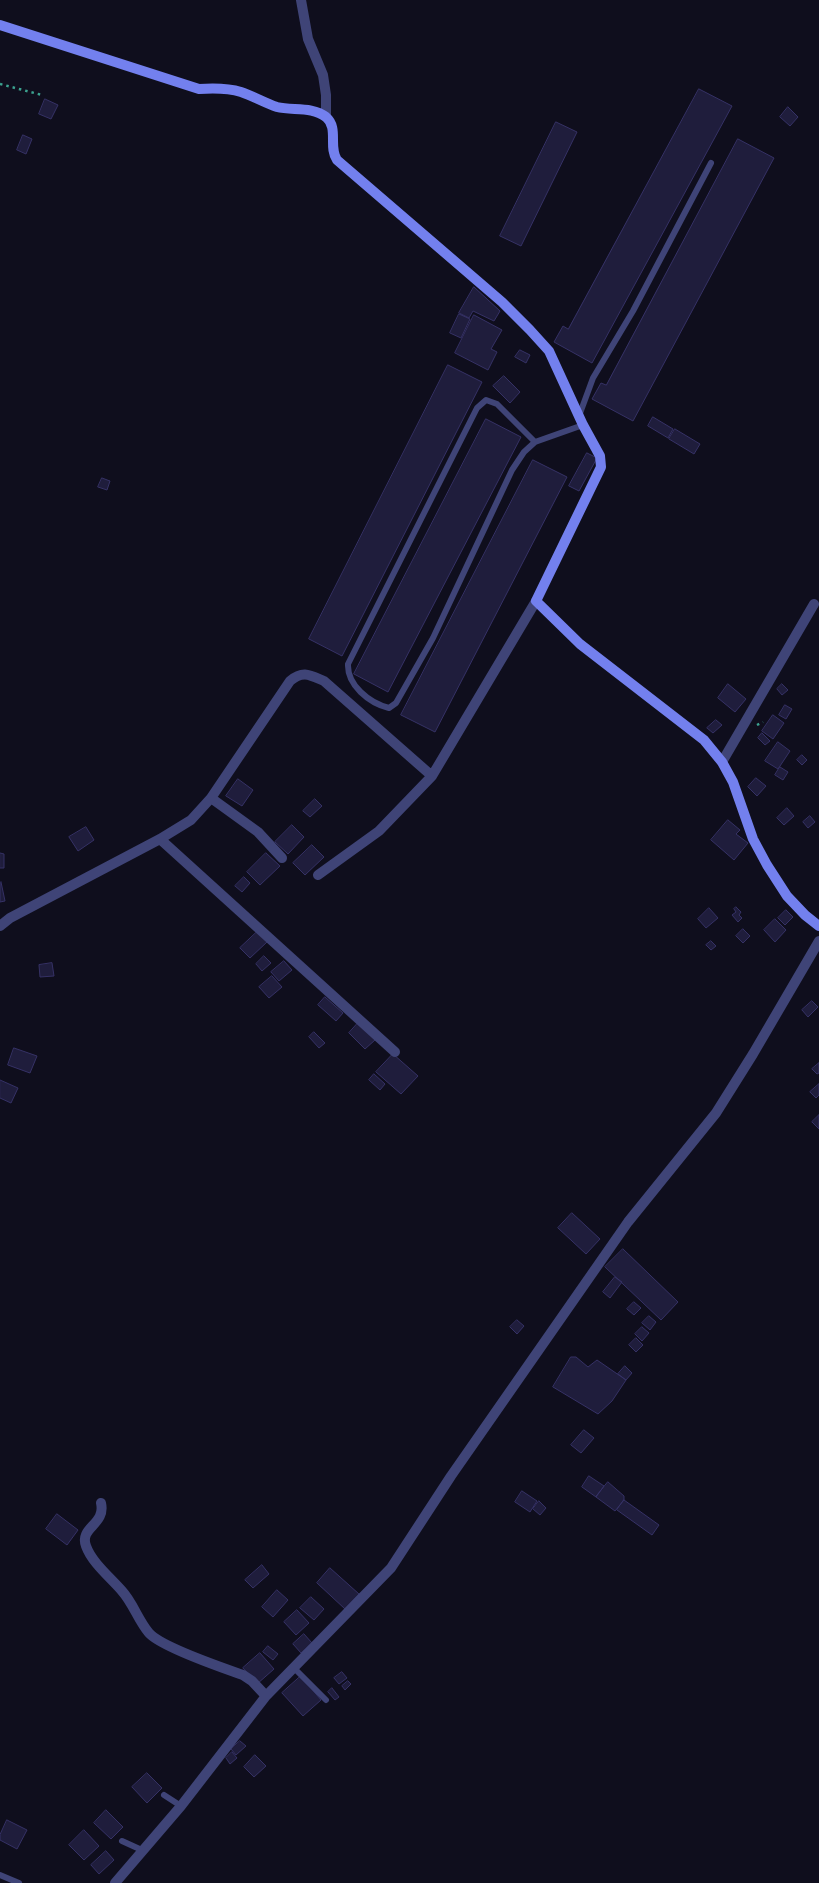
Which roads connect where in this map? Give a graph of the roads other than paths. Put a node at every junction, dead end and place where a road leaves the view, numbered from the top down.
1 (301, 0) edge
2 (0, 25) edge
3 (326, 117) junction
4 (711, 163) dead end
5 (581, 421) junction
6 (534, 442) junction
7 (536, 601) junction
8 (814, 604) dead end
9 (722, 762) junction
10 (432, 776) junction
11 (211, 798) junction
12 (160, 839) junction
13 (282, 858) dead end
14 (318, 874) dead end
15 (0, 926) edge
16 (819, 926) edge
17 (819, 941) edge
18 (395, 1052) dead end
19 (101, 1503) dead end
20 (294, 1668) junction
21 (266, 1696) junction
22 (326, 1700) dead end
23 (164, 1795) dead end
24 (181, 1806) junction
25 (122, 1841) dead end
26 (144, 1851) junction
27 (0, 1875) edge
28 (19, 1883) edge
29 (115, 1883) edge

1 - 3 street
2 - 3 street
3 - 5 street
4 - 5 lane
5 - 6 lane
5 - 7 street
6 - 6 lane
7 - 9 street
7 - 10 street
8 - 9 street
9 - 16 street
10 - 11 street
10 - 14 street
11 - 12 street
11 - 13 street
12 - 15 street
12 - 18 street
17 - 20 street
19 - 21 street
20 - 21 street
20 - 22 lane
21 - 24 street
23 - 24 lane
24 - 26 street
25 - 26 lane
26 - 29 street
27 - 28 lane

